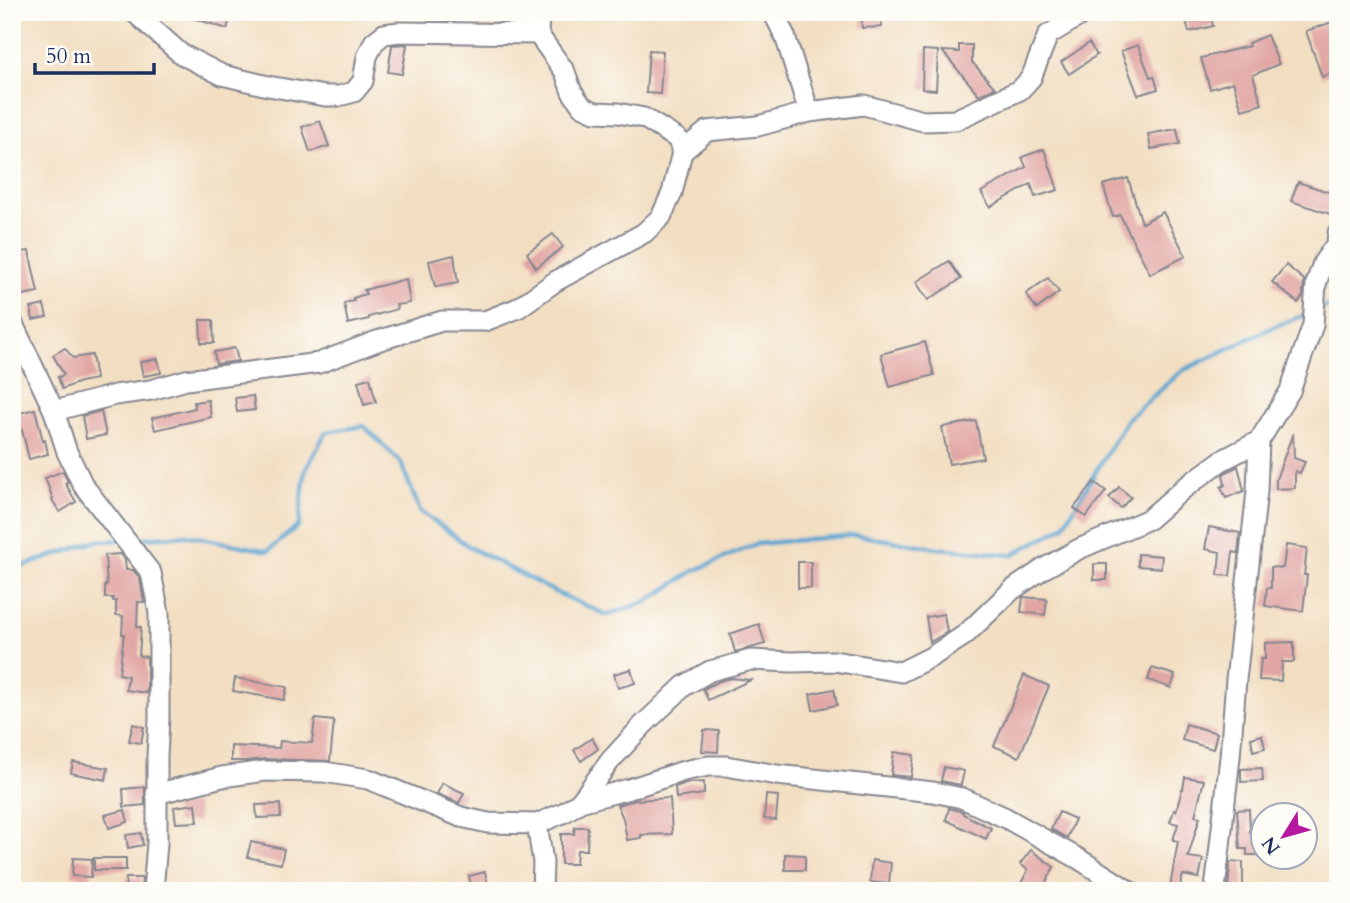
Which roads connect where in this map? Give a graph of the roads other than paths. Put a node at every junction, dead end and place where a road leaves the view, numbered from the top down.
1 (134, 12) edge
2 (539, 12) edge
3 (773, 12) edge
4 (1086, 12) edge
5 (538, 34) junction
6 (808, 112) junction
7 (682, 152) junction
8 (1338, 233) edge
9 (12, 322) edge
10 (54, 411) junction
11 (1259, 441) junction
12 (156, 794) junction
13 (580, 802) junction
14 (537, 824) junction
15 (153, 891) edge
16 (542, 891) edge
17 (1129, 891) edge
18 (1214, 891) edge

1 - 5 street
2 - 5 street
3 - 6 street
4 - 6 street
5 - 7 street
6 - 7 street
7 - 10 street
8 - 11 street
9 - 10 street
10 - 12 street
11 - 13 street
11 - 18 street
12 - 14 street
12 - 15 street
13 - 14 street
13 - 17 street
14 - 16 street

